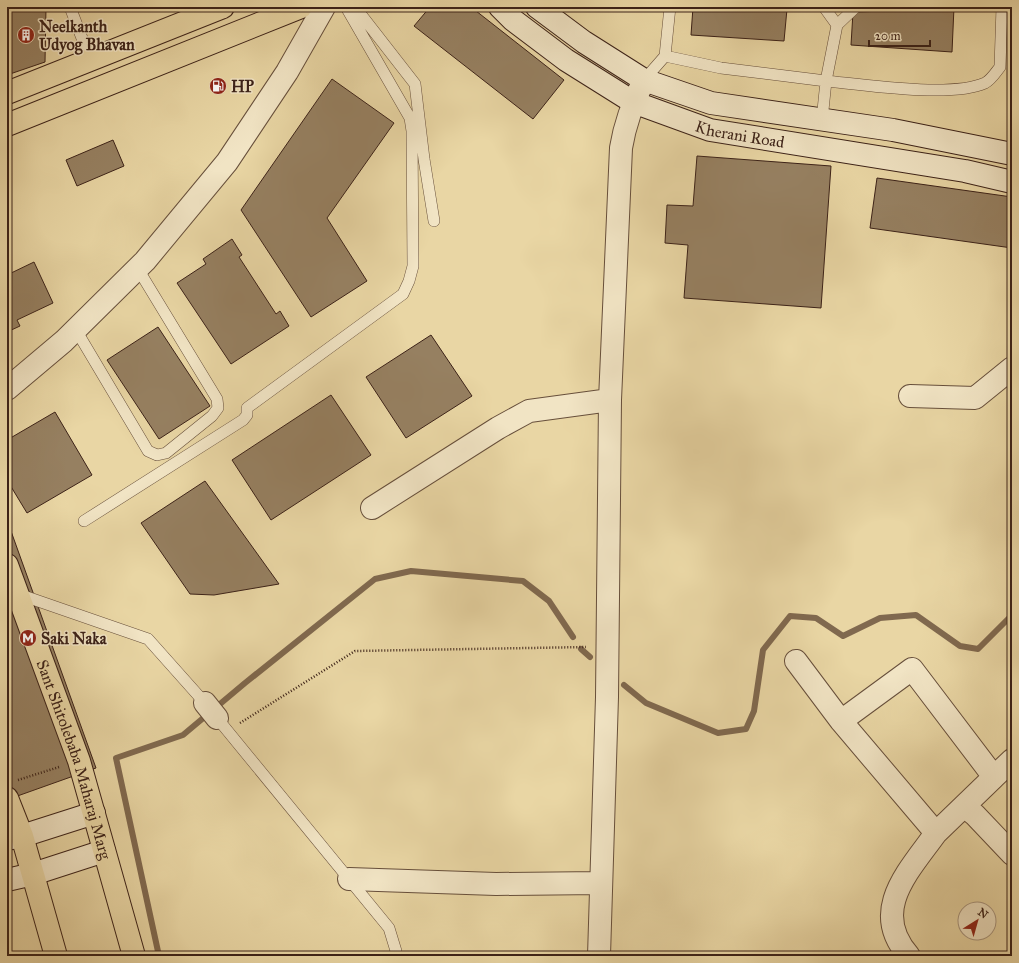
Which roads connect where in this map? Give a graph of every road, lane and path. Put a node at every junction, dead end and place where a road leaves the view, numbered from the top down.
1 (70, 7) edge
2 (223, 7) edge
3 (301, 7) edge
4 (324, 7) edge
5 (346, 7) edge
6 (355, 7) edge
7 (500, 7) edge
8 (537, 7) edge
9 (670, 7) edge
10 (824, 7) edge
11 (856, 7) edge
12 (1002, 7) edge
13 (837, 25) junction
14 (665, 56) junction
15 (90, 59) junction
16 (644, 80) junction
17 (826, 81) junction
18 (7, 93) edge
19 (633, 102) junction
20 (822, 120) junction
21 (7, 125) edge
22 (1012, 154) edge
23 (1012, 182) edge
24 (434, 221) dead end
25 (138, 269) junction
26 (76, 330) junction
27 (1012, 368) edge
28 (7, 389) edge
29 (910, 396) dead end
30 (610, 400) junction
31 (372, 508) dead end
32 (84, 521) dead end
33 (7, 565) edge
34 (18, 594) junction
35 (607, 646) junction
36 (796, 661) dead end
37 (216, 717) junction
38 (841, 721) junction
39 (1012, 760) edge
40 (79, 761) junction
41 (994, 777) junction
42 (9, 790) edge
43 (964, 806) junction
44 (94, 813) junction
45 (936, 833) junction
46 (14, 837) edge
47 (104, 851) junction
48 (1012, 854) edge
49 (33, 874) junction
50 (349, 879) junction
51 (7, 880) edge
52 (600, 883) junction
53 (56, 956) edge
54 (134, 956) edge
55 (394, 956) edge
56 (599, 956) edge
57 (909, 956) edge

1 - 15 lane
2 - 15 main road
3 - 21 main road
4 - 25 street
5 - 32 lane
6 - 24 lane
7 - 19 street, Kherani Road
8 - 16 street, Kherani Road
9 - 14 lane
10 - 13 lane
11 - 13 lane
12 - 17 lane
13 - 17 lane
14 - 16 lane
14 - 17 lane
15 - 18 main road
16 - 19 street
16 - 20 street, Kherani Road
17 - 20 lane
19 - 23 street, Kherani Road
19 - 30 street
20 - 22 street, Kherani Road
25 - 26 street
25 - 26 lane
26 - 28 street
27 - 29 street
30 - 31 street
30 - 35 street
33 - 34 main road, Sant Shitolebaba Maharaj Marg
34 - 37 lane
34 - 40 main road, Sant Shitolebaba Maharaj Marg
35 - 37 path
35 - 52 street
36 - 38 street
37 - 50 lane
38 - 41 street
38 - 45 street
39 - 41 street
40 - 42 path
40 - 44 main road, Sant Shitolebaba Maharaj Marg
41 - 43 street
42 - 46 main road
43 - 45 street
43 - 48 street
44 - 46 street
44 - 47 main road, Sant Shitolebaba Maharaj Marg
45 - 57 street
46 - 49 main road
47 - 49 street
47 - 54 main road, Sant Shitolebaba Maharaj Marg
49 - 51 street
49 - 53 main road
50 - 52 street
50 - 55 lane
52 - 56 street

